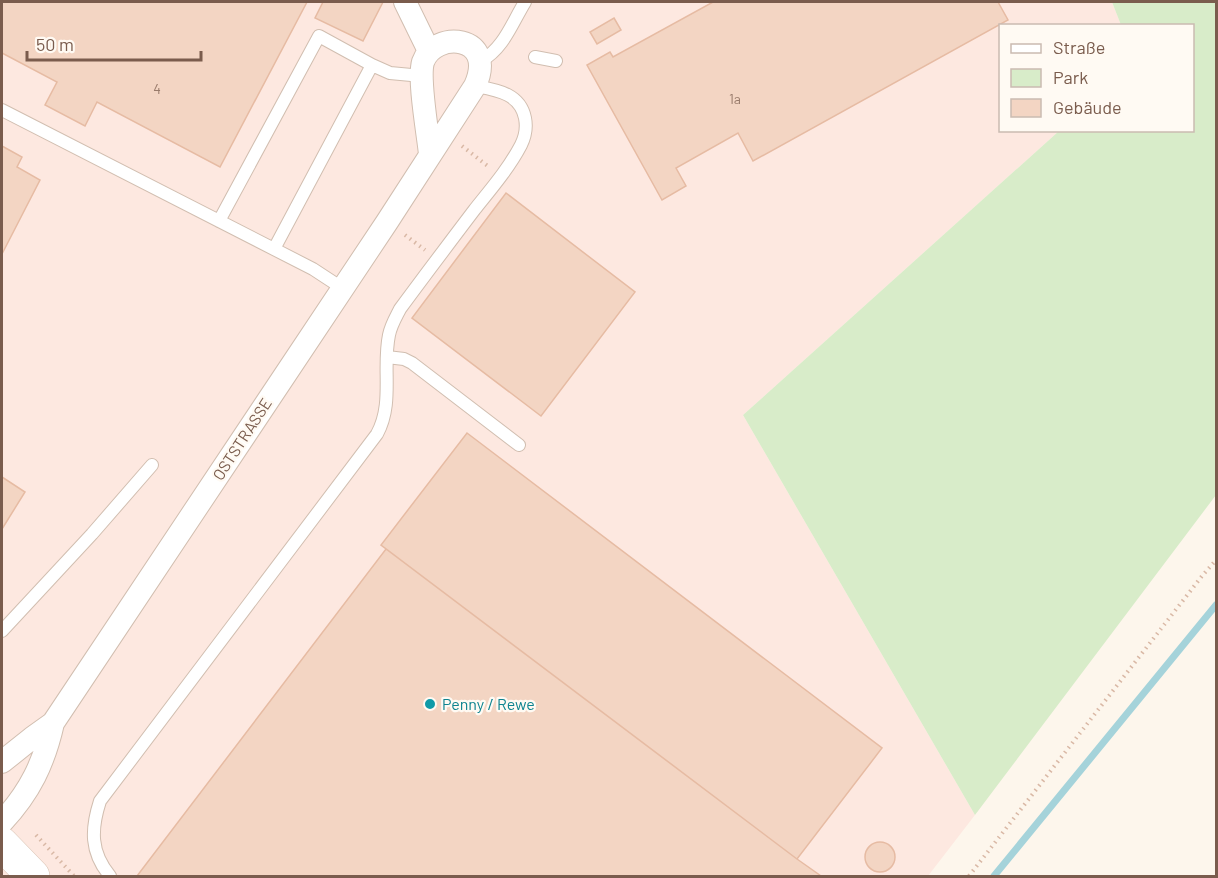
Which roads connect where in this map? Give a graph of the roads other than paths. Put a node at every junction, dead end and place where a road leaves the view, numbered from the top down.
1 (405, 2) edge
2 (525, 2) edge
3 (429, 51) junction
4 (535, 57) dead end
5 (481, 61) junction
6 (556, 61) dead end
7 (372, 65) junction
8 (422, 76) junction
9 (475, 86) junction
10 (2, 110) edge
11 (430, 154) junction
12 (219, 221) junction
13 (274, 249) junction
14 (342, 288) junction
15 (387, 357) junction
16 (519, 445) dead end
17 (152, 465) dead end
18 (2, 631) edge
19 (53, 723) junction
20 (2, 762) edge
21 (2, 822) edge
22 (2, 844) edge
23 (33, 876) edge
24 (110, 876) edge

1 - 3 street
2 - 5 lane
3 - 5 street
3 - 8 street
4 - 6 lane
5 - 9 street, OSTSTRASSE
7 - 8 lane
7 - 12 lane
7 - 13 lane
8 - 11 street
9 - 11 street, OSTSTRASSE
9 - 15 lane
10 - 12 lane
11 - 14 street, OSTSTRASSE
12 - 13 lane
13 - 14 lane
14 - 19 street, OSTSTRASSE
15 - 16 lane
15 - 24 lane
17 - 18 lane
19 - 20 street, OSTSTRASSE
19 - 21 street, OSTSTRASSE
22 - 23 main road

